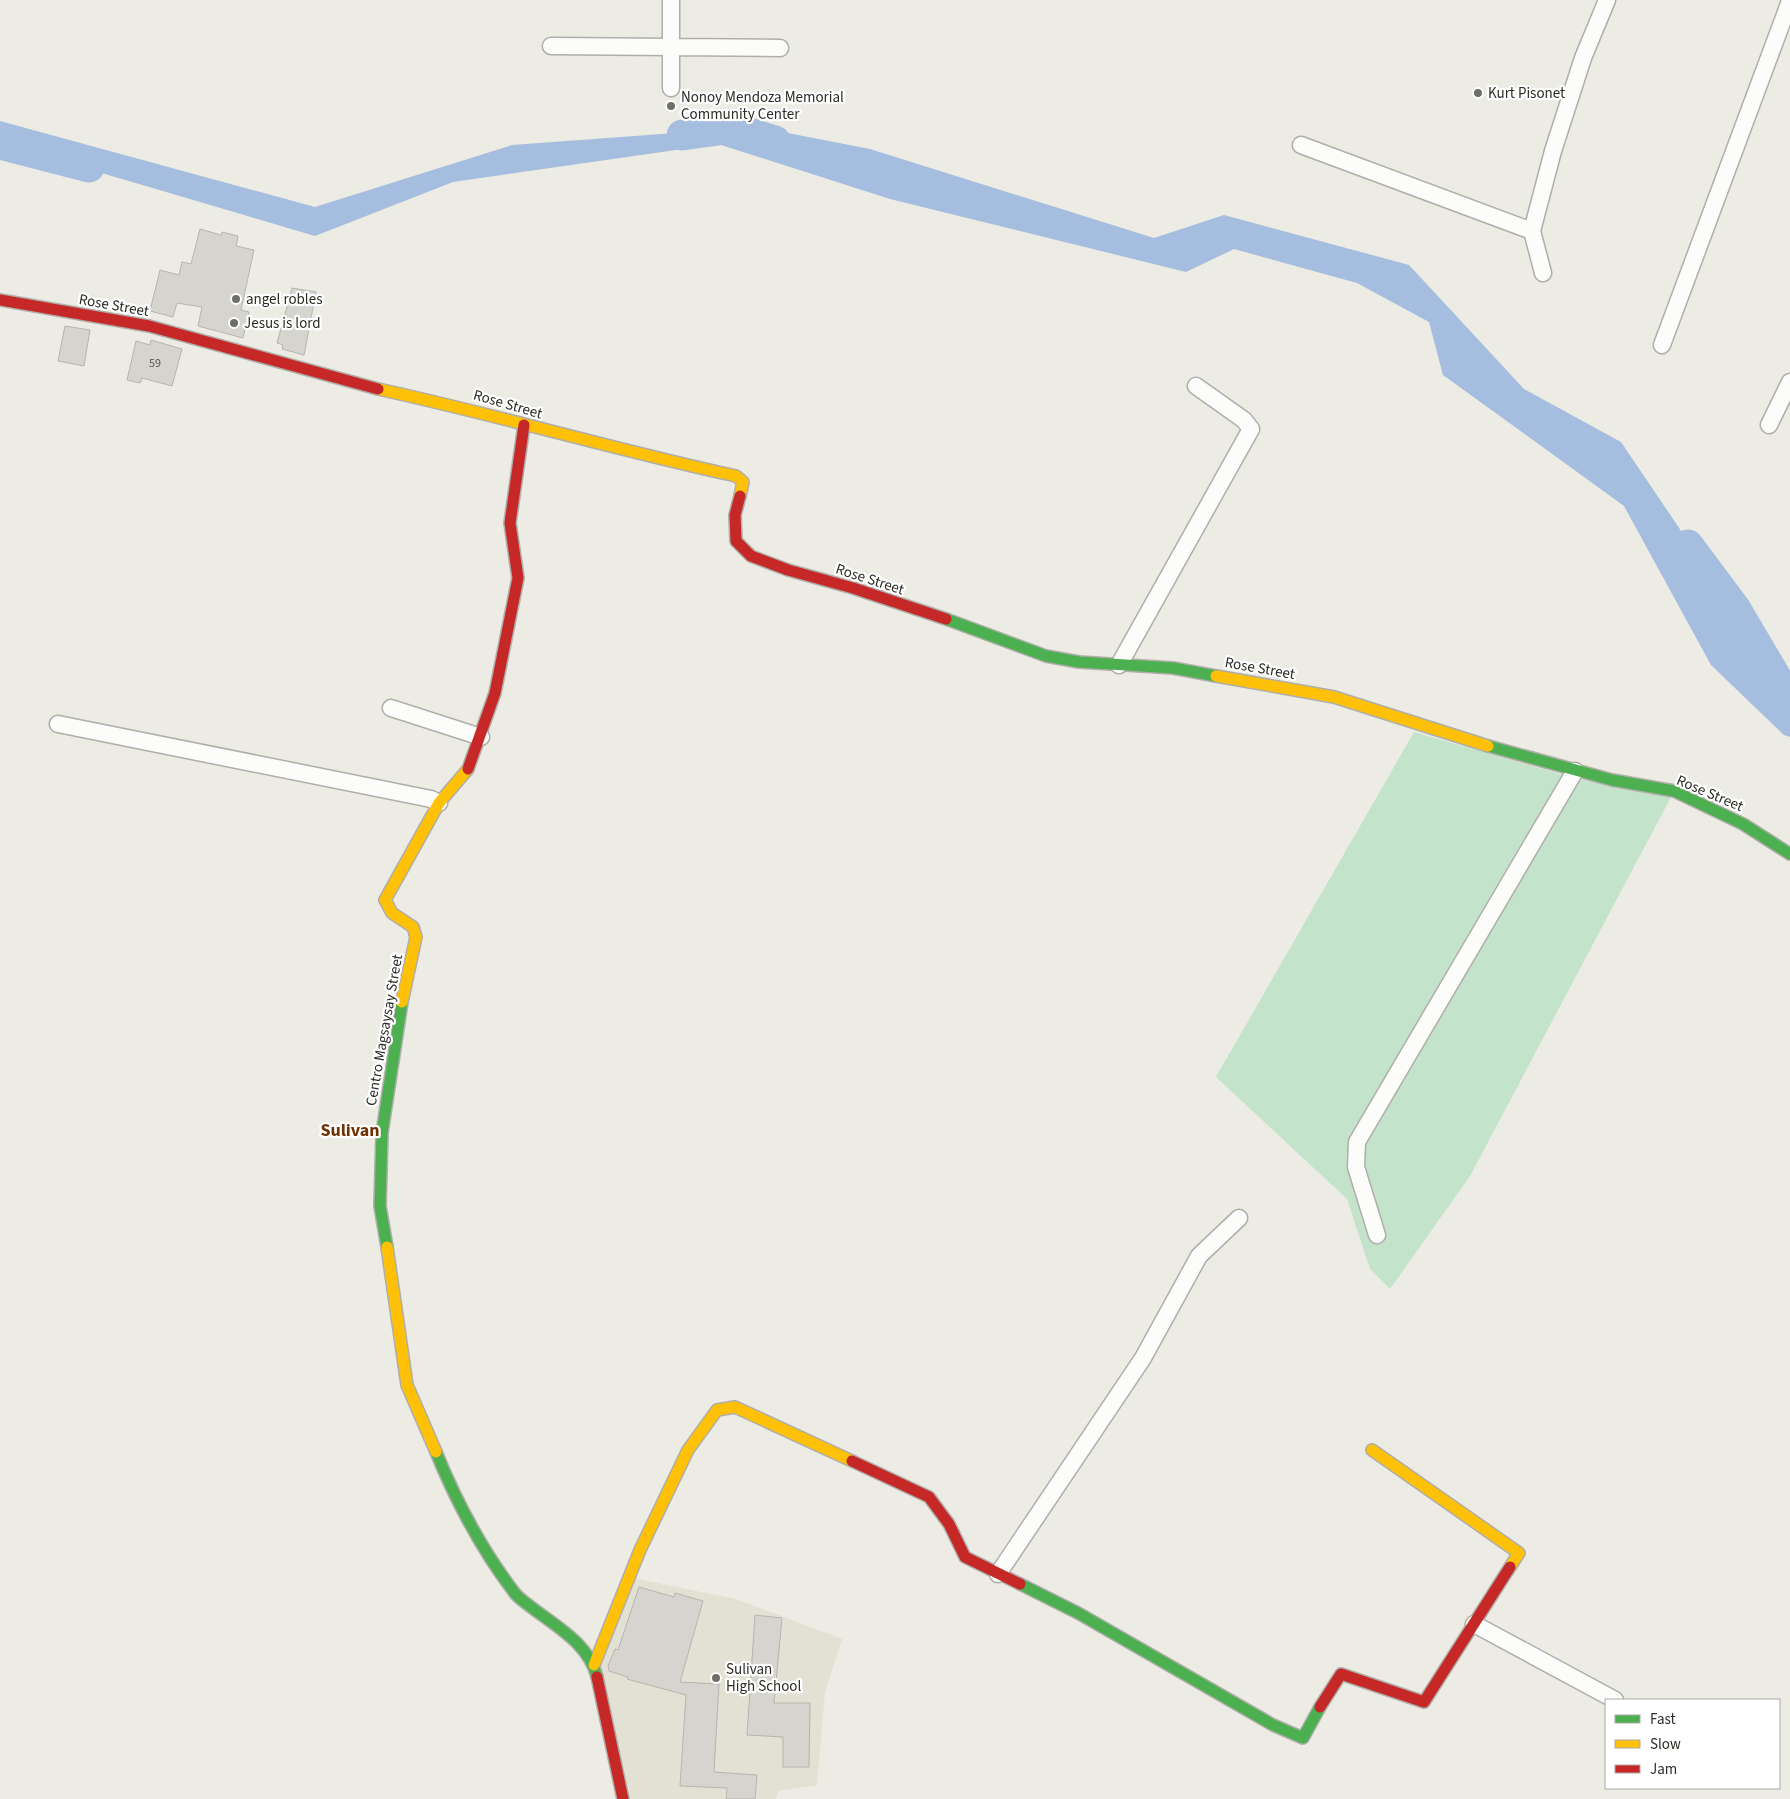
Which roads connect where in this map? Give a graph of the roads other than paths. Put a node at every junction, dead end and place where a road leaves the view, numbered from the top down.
1 (671, 0) edge
2 (1607, 0) edge
3 (1790, 0) edge
4 (551, 46) dead end
5 (671, 47) junction
6 (780, 48) dead end
7 (671, 88) dead end
8 (1300, 145) dead end
9 (1532, 231) junction
10 (1543, 273) dead end
11 (0, 300) edge
12 (1662, 345) dead end
13 (1790, 382) edge
14 (1196, 386) dead end
15 (524, 424) junction
16 (1769, 426) dead end
17 (1119, 665) junction
18 (391, 708) dead end
19 (58, 724) dead end
20 (481, 737) junction
21 (1575, 771) junction
22 (439, 803) junction
23 (1790, 854) edge
24 (1239, 1218) dead end
25 (1378, 1235) dead end
26 (1372, 1450) dead end
27 (998, 1574) junction
28 (1474, 1624) junction
29 (594, 1665) junction
30 (1613, 1699) edge
31 (623, 1799) edge

1 - 5 street
2 - 9 street
3 - 12 street
4 - 5 street
5 - 6 street
5 - 7 street
8 - 9 street
9 - 10 street
11 - 15 street, Rose Street
13 - 16 street
14 - 17 street
15 - 17 street, Rose Street
15 - 20 street, Centro Magsaysay Street
17 - 21 street, Rose Street
18 - 20 street
19 - 22 street
20 - 22 street, Centro Magsaysay Street
21 - 23 street, Rose Street
21 - 25 street
22 - 29 street, Centro Magsaysay Street
24 - 27 street
26 - 28 street
27 - 28 street
27 - 29 street
28 - 30 street
29 - 31 street, Centro Magsaysay Street

